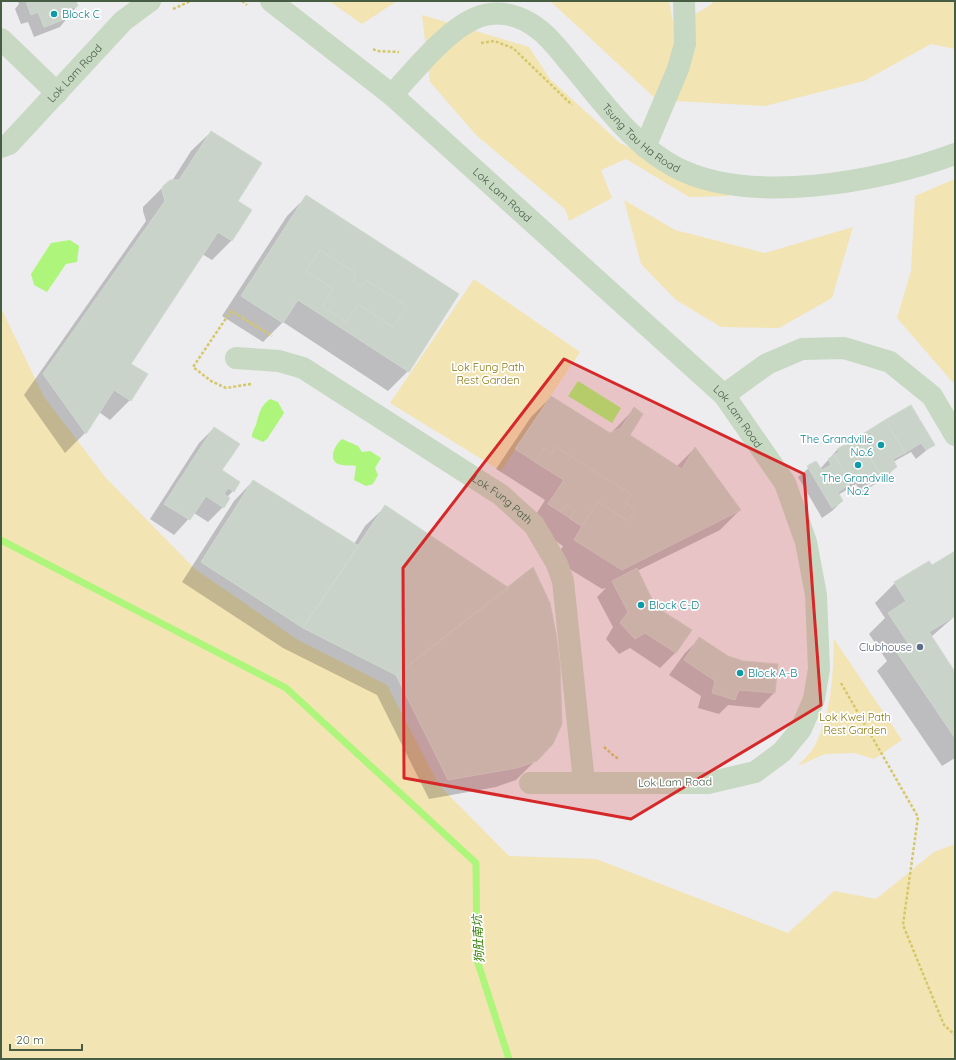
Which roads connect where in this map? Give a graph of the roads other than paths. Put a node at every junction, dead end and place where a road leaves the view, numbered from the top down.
1 (132, 1) edge
2 (150, 1) edge
3 (271, 1) edge
4 (684, 1) edge
5 (123, 21) junction
6 (1, 39) edge
7 (57, 93) junction
8 (392, 95) junction
9 (1, 147) edge
10 (645, 147) junction
11 (955, 154) edge
12 (236, 358) dead end
13 (724, 395) junction
14 (955, 435) edge
15 (584, 782) junction
16 (530, 783) dead end

1 - 5 street
2 - 5 street, Lok Lam Road
3 - 8 street, Lok Lam Road
4 - 10 street
5 - 7 street, Lok Lam Road
6 - 7 street
7 - 9 street, Lok Lam Road
8 - 10 street, Tsung Tau Ha Road
8 - 13 street, Lok Lam Road
10 - 11 street, Tsung Tau Ha Road
12 - 15 street, Lok Fung Path
13 - 14 street
13 - 15 street, Lok Lam Road
15 - 16 street, Lok Lam Road

